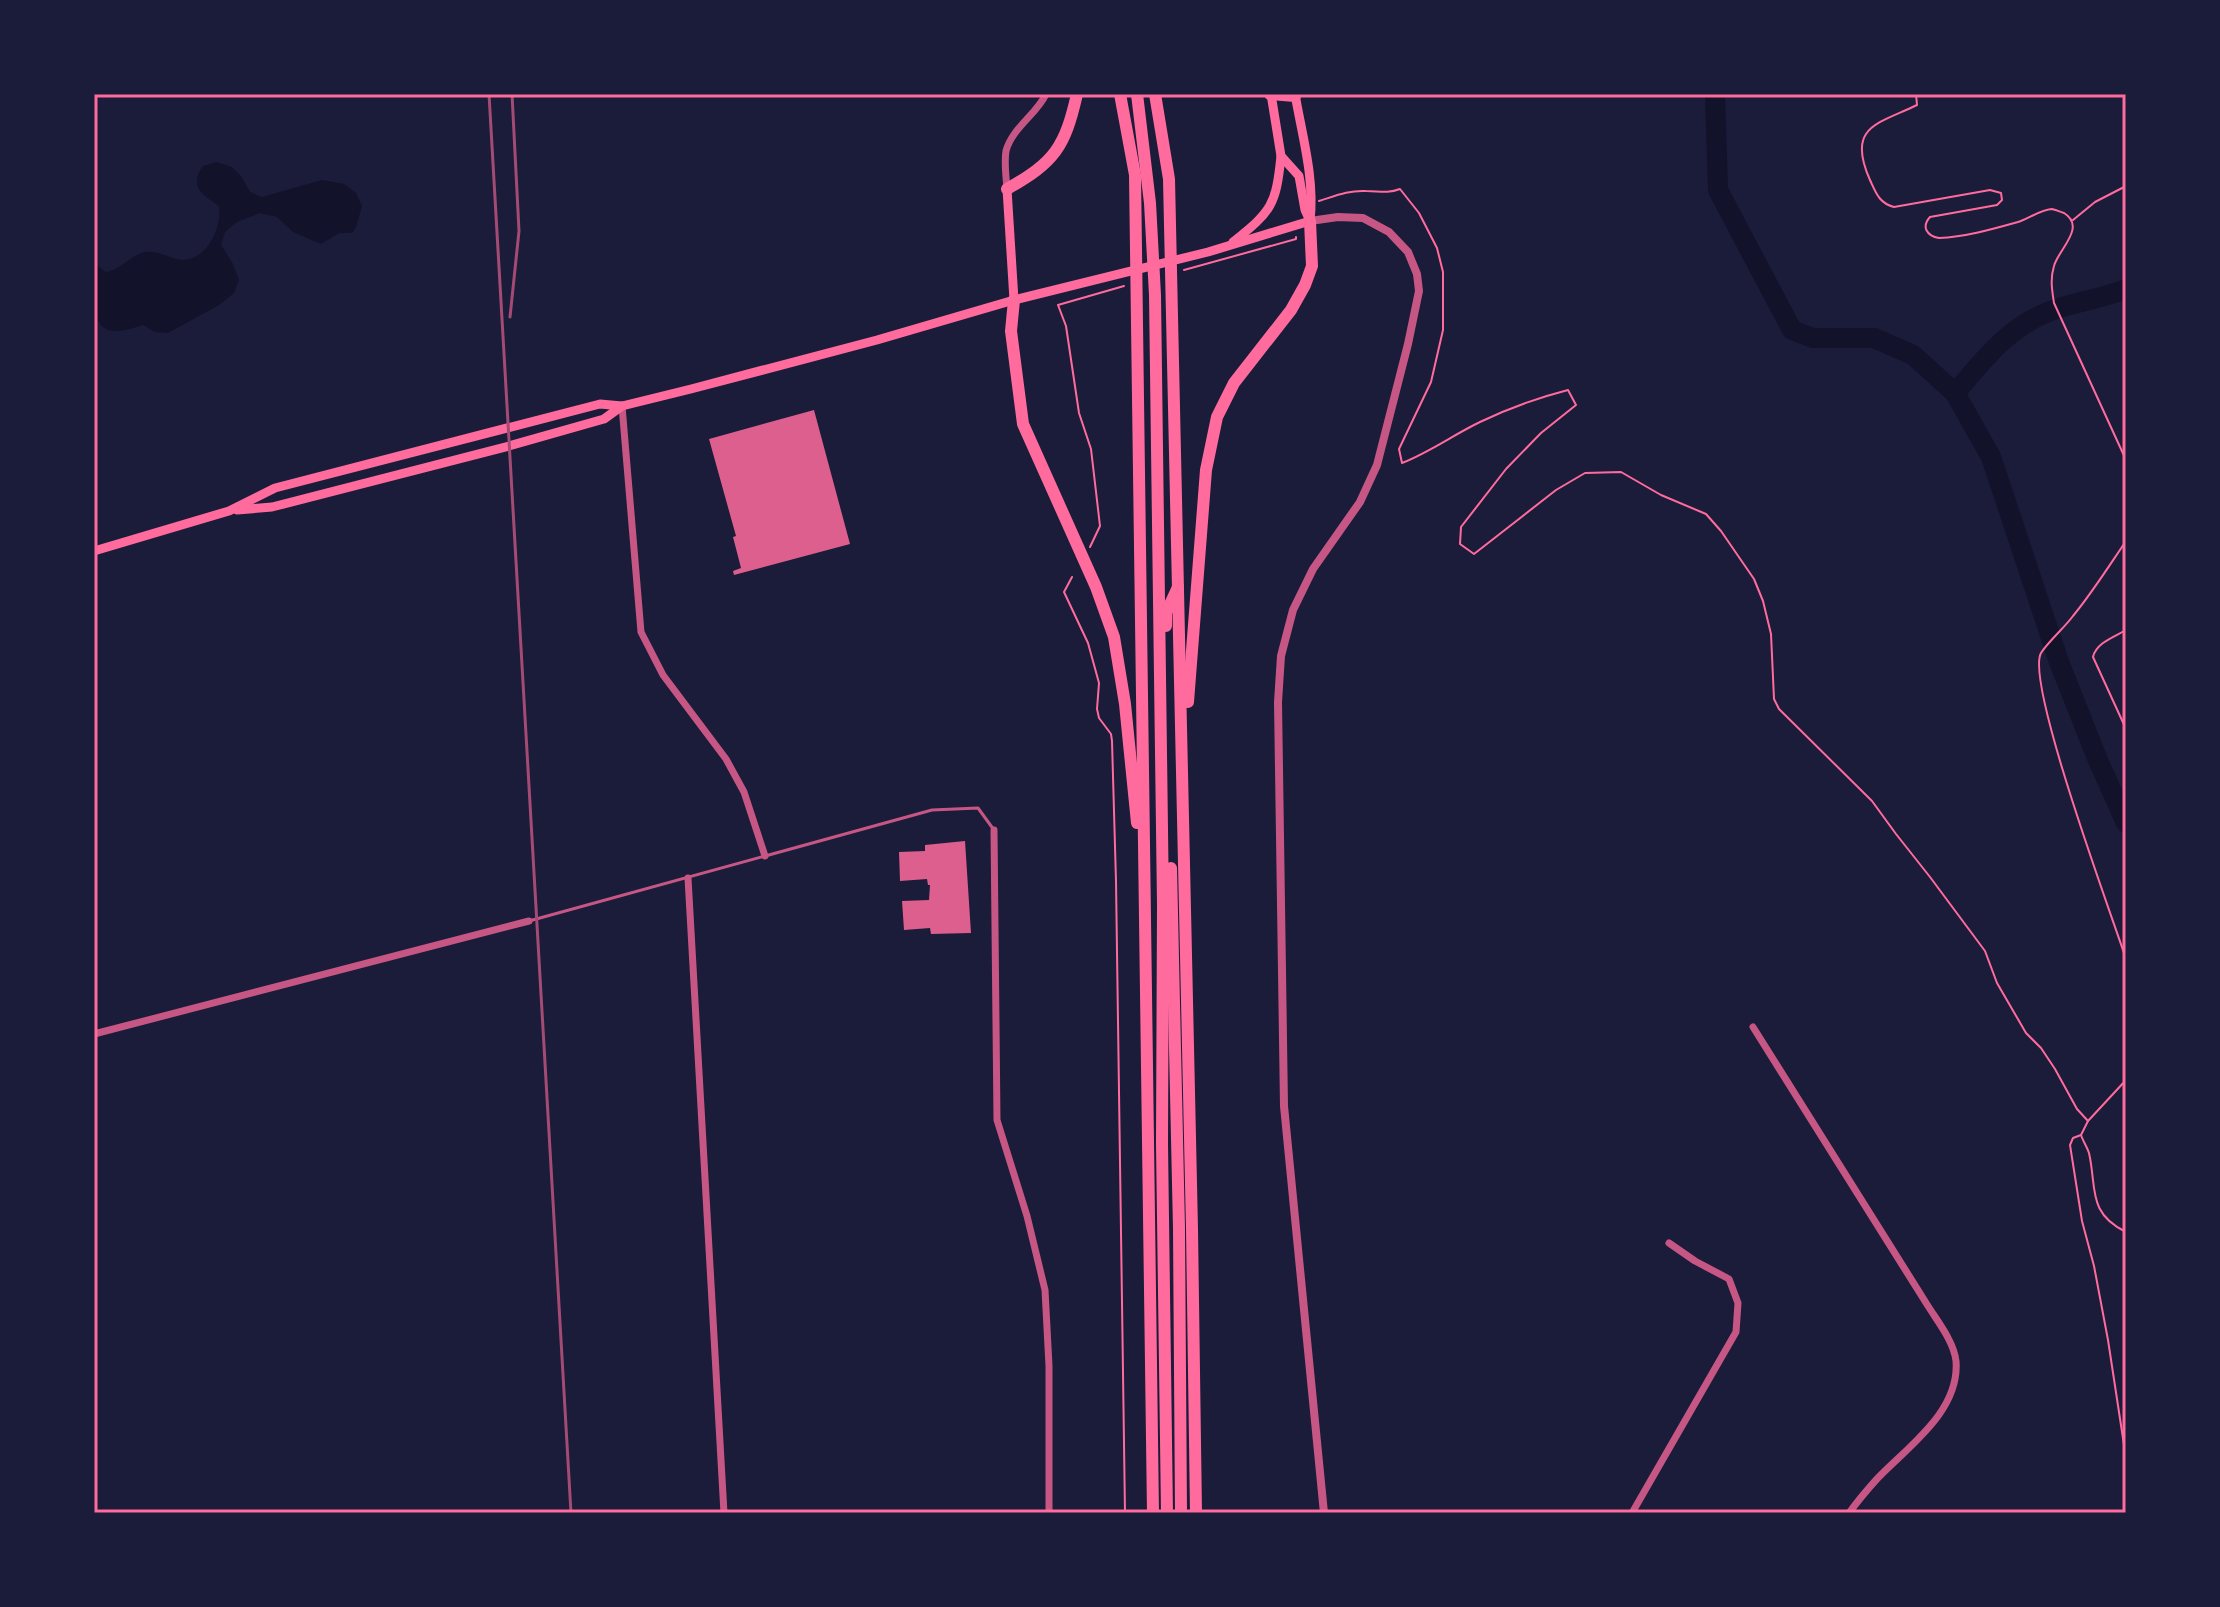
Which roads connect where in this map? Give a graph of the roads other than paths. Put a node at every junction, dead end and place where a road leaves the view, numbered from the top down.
1 (1046, 94) edge
2 (1077, 94) edge
3 (1120, 94) edge
4 (1137, 94) edge
5 (1155, 94) edge
6 (1271, 94) edge
7 (1295, 95) edge
8 (1281, 156) junction
9 (1007, 189) junction
10 (1310, 221) junction
11 (1229, 246) junction
12 (1014, 300) junction
13 (622, 406) junction
14 (229, 511) junction
15 (94, 551) edge
16 (1179, 584) junction
17 (1182, 777) junction
18 (994, 830) joint
19 (765, 856) junction
20 (688, 878) junction
21 (1145, 906) junction
22 (529, 921) joint
23 (1753, 1027) dead end
24 (94, 1034) edge
25 (1669, 1243) dead end
26 (724, 1513) edge
27 (1049, 1513) edge
28 (1153, 1513) edge
29 (1167, 1513) edge
30 (1181, 1513) edge
31 (1196, 1513) edge
32 (1324, 1513) edge
33 (1632, 1513) edge
34 (1849, 1513) edge

1 - 9 street
2 - 9 highway
3 - 21 highway
4 - 29 highway
5 - 16 highway
6 - 7 highway
6 - 8 main road
7 - 10 main road
8 - 10 main road
8 - 11 main road
9 - 12 main road
10 - 11 main road
10 - 17 highway
10 - 32 street
11 - 12 main road
12 - 13 main road
12 - 21 highway
13 - 14 main road
13 - 14 main road
13 - 19 street
14 - 15 main road
16 - 17 highway
16 - 30 highway
17 - 31 highway
18 - 19 lane
18 - 27 street
19 - 20 lane
20 - 22 lane
20 - 26 street
21 - 28 highway
22 - 24 street
23 - 34 street
25 - 33 street

